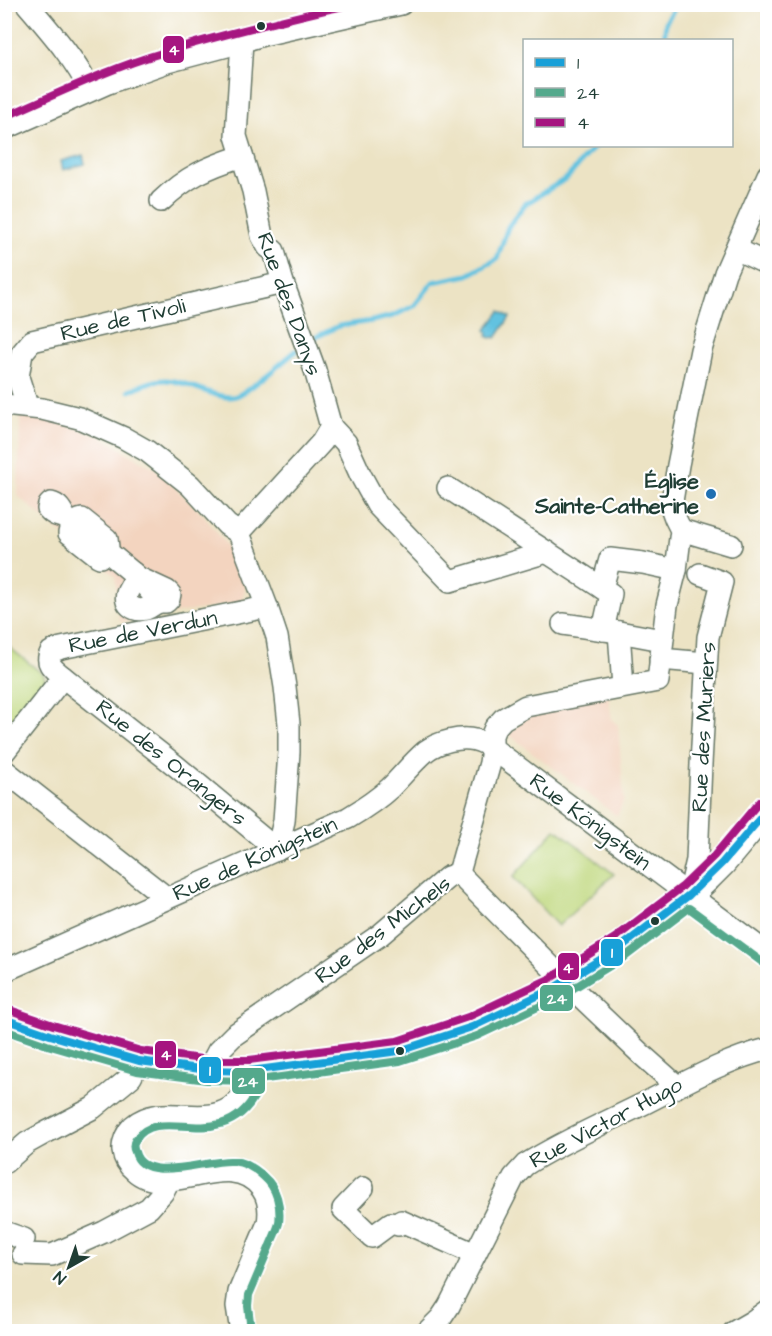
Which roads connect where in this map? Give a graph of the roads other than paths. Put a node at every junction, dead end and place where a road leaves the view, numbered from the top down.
1 (27, 4) edge
2 (401, 4) edge
3 (335, 12) edge
4 (242, 42) junction
5 (90, 90) junction
6 (4, 129) edge
7 (242, 156) junction
8 (768, 175) edge
9 (161, 201) dead end
10 (736, 249) junction
11 (768, 265) edge
12 (283, 283) junction
13 (15, 406) edge
14 (331, 427) junction
15 (448, 488) dead end
16 (70, 522) dead end
17 (681, 530) junction
18 (239, 533) junction
19 (731, 545) dead end
20 (547, 552) junction
21 (684, 570) junction
22 (136, 575) junction
23 (602, 588) junction
24 (267, 608) junction
25 (563, 624) dead end
26 (611, 631) junction
27 (661, 650) junction
28 (706, 663) junction
29 (63, 677) junction
30 (623, 687) junction
31 (492, 748) junction
32 (4, 752) edge
33 (4, 770) edge
34 (768, 808) edge
35 (277, 850) junction
36 (460, 875) junction
37 (689, 895) junction
38 (167, 898) junction
39 (768, 954) edge
40 (4, 971) edge
41 (566, 981) junction
42 (4, 1019) edge
43 (768, 1049) edge
44 (139, 1061) junction
45 (208, 1070) junction
46 (250, 1071) junction
47 (677, 1086) junction
48 (4, 1163) edge
49 (169, 1180) junction
50 (363, 1188) dead end
51 (17, 1242) edge
52 (475, 1254) junction
53 (768, 1310) edge
54 (241, 1332) edge
55 (427, 1332) edge
56 (734, 1332) edge

1 - 5 street
2 - 3 street
3 - 4 street
4 - 5 street
4 - 7 street, Rue des Danys
5 - 6 street
7 - 9 street
7 - 12 street, Rue des Danys
8 - 10 street
10 - 11 street
10 - 17 street
12 - 13 street, Rue de Tivoli
12 - 14 street, Rue des Danys
13 - 18 street
14 - 18 street
14 - 20 street
15 - 20 street
16 - 22 street
17 - 19 street
17 - 21 street
18 - 24 street
20 - 23 street
21 - 23 street
21 - 27 street
21 - 28 street, Rue des Muriers
22 - 22 street
23 - 26 street
24 - 29 street, Rue de Verdun
24 - 35 street
25 - 26 street
26 - 27 street
26 - 30 street
27 - 28 street
27 - 30 street, Rue des Michels
28 - 37 street, Rue des Muriers
29 - 32 street
29 - 35 street, Rue des Orangers
30 - 31 street, Rue des Michels
31 - 35 street, Rue de Königstein
31 - 36 street, Rue des Michels
31 - 37 street, Rue Königstein
33 - 38 street
34 - 37 main road
35 - 38 street, Rue de Königstein
36 - 41 street
36 - 45 street, Rue des Michels
37 - 39 street, Rue Königstein
37 - 41 main road
38 - 40 street, Rue de Königstein
41 - 46 main road
41 - 47 street
42 - 44 main road
43 - 47 street, Rue Victor Hugo
44 - 45 main road
44 - 48 street
45 - 46 main road
46 - 49 street
47 - 52 street, Rue Victor Hugo
49 - 51 street
49 - 54 street
50 - 52 street
52 - 55 street, Rue Victor Hugo
53 - 56 street

